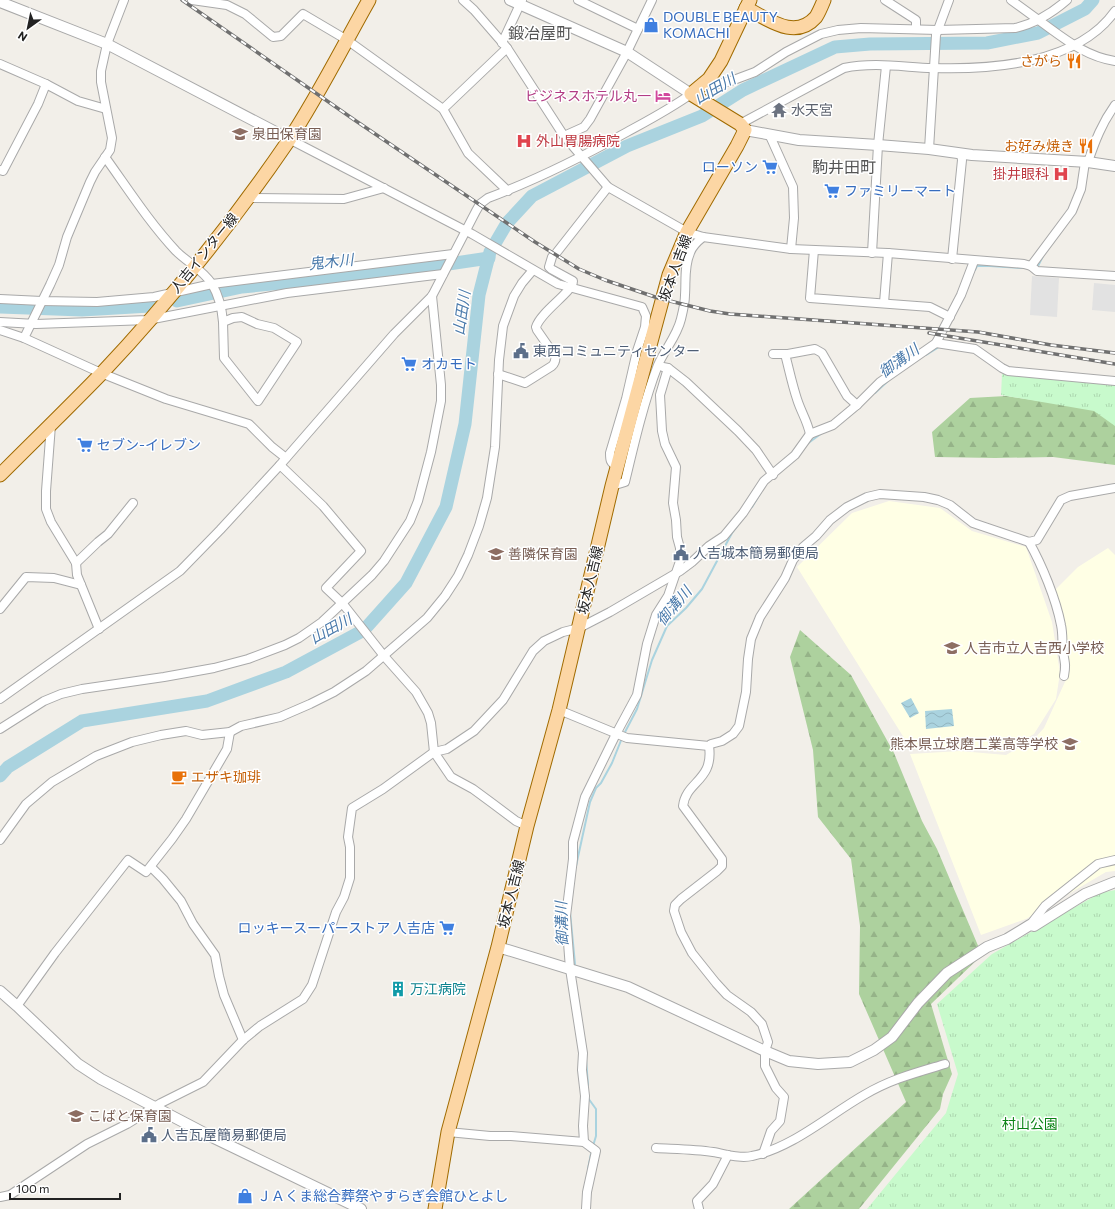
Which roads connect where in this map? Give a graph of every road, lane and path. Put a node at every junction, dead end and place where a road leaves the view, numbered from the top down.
1 (124, 0) edge
2 (192, 0) edge
3 (369, 0) edge
4 (463, 0) edge
5 (578, 0) edge
6 (652, 0) edge
7 (824, 0) edge
8 (885, 0) edge
9 (949, 0) edge
10 (1011, 0) edge
11 (1067, 0) edge
12 (0, 2) edge
13 (517, 2) edge
14 (748, 4) edge
15 (1115, 11) edge
16 (1039, 20) junction
17 (916, 28) junction
18 (638, 29) junction
19 (937, 32) junction
20 (346, 40) junction
21 (107, 44) junction
22 (1071, 44) junction
23 (504, 46) junction
24 (627, 52) junction
25 (1115, 61) edge
26 (0, 64) edge
27 (886, 66) junction
28 (934, 66) junction
29 (709, 79) junction
30 (46, 84) junction
31 (694, 97) junction
32 (1115, 105) edge
33 (106, 109) junction
34 (443, 109) junction
35 (742, 127) junction
36 (564, 136) junction
37 (770, 136) junction
38 (290, 139) junction
39 (878, 145) junction
40 (929, 149) junction
41 (961, 154) junction
42 (105, 157) junction
43 (581, 157) junction
44 (1086, 162) junction
45 (1115, 166) edge
46 (0, 170) edge
47 (384, 188) junction
48 (608, 188) junction
49 (508, 191) junction
50 (247, 198) junction
51 (469, 232) junction
52 (687, 232) junction
53 (703, 237) junction
54 (791, 249) junction
55 (814, 250) junction
56 (872, 253) junction
57 (888, 253) junction
58 (453, 254) junction
59 (952, 259) junction
60 (974, 261) junction
61 (1031, 266) junction
62 (195, 267) junction
63 (531, 268) junction
64 (443, 274) junction
65 (1115, 276) edge
66 (212, 284) junction
67 (571, 288) junction
68 (172, 293) junction
69 (432, 296) junction
70 (0, 299) edge
71 (41, 303) junction
72 (884, 303) junction
73 (222, 305) junction
74 (950, 317) junction
75 (148, 320) junction
76 (0, 322) edge
77 (223, 322) junction
78 (31, 323) junction
79 (0, 330) edge
80 (24, 338) junction
81 (936, 343) junction
82 (773, 354) dead end
83 (785, 354) junction
84 (658, 365) junction
85 (668, 368) junction
86 (101, 373) junction
87 (498, 374) junction
88 (1115, 381) edge
89 (857, 406) junction
90 (51, 424) junction
91 (810, 434) junction
92 (286, 458) junction
93 (280, 465) junction
94 (617, 466) junction
95 (0, 475) edge
96 (772, 475) junction
97 (612, 486) junction
98 (1115, 488) edge
99 (133, 502) dead end
100 (1029, 542) junction
101 (76, 563) junction
102 (675, 574) junction
103 (81, 585) junction
104 (342, 604) junction
105 (0, 609) edge
106 (579, 628) junction
107 (99, 629) junction
108 (384, 656) junction
109 (1064, 676) dead end
110 (0, 699) edge
111 (559, 710) junction
112 (0, 729) edge
113 (230, 732) junction
114 (616, 734) junction
115 (709, 746) junction
116 (434, 752) junction
117 (527, 826) junction
118 (0, 840) edge
119 (1115, 860) edge
120 (151, 867) junction
121 (1115, 882) edge
122 (1030, 925) junction
123 (498, 946) junction
124 (570, 969) junction
125 (0, 991) edge
126 (17, 1006) junction
127 (243, 1040) junction
128 (765, 1051) junction
129 (945, 1064) dead end
130 (156, 1107) junction
131 (448, 1132) junction
132 (584, 1142) junction
133 (656, 1148) dead end
134 (763, 1154) junction
135 (728, 1155) junction
136 (0, 1198) edge
137 (361, 1209) edge
138 (435, 1209) edge
139 (586, 1209) edge
140 (699, 1209) edge

1 - 21 street
2 - 20 street
3 - 20 main road, 人吉インター線
4 - 23 street
5 - 18 street
6 - 18 street
7 - 14 main road
8 - 17 street
9 - 19 street
10 - 16 street
11 - 16 street
12 - 21 street
13 - 23 street
13 - 24 street
14 - 29 main road
15 - 22 street
16 - 19 street
16 - 22 street
17 - 19 street
17 - 29 street
18 - 24 street
19 - 28 street
20 - 34 street
20 - 38 main road, 人吉インター線
21 - 33 street
21 - 38 street
22 - 25 street
22 - 28 street
23 - 34 street
23 - 36 street
24 - 31 street
24 - 36 street
26 - 30 street
27 - 28 street
27 - 35 street
27 - 39 street
28 - 40 street
29 - 31 main road
30 - 33 street
30 - 46 street
31 - 35 main road
31 - 43 street
32 - 44 street
33 - 42 street
34 - 49 street
35 - 37 street
35 - 52 main road, 坂本人吉線
36 - 43 street
37 - 39 street
37 - 54 street
38 - 47 street
38 - 50 main road, 人吉インター線
39 - 40 street
39 - 56 street
40 - 41 street
41 - 44 street
41 - 59 street
42 - 62 street
42 - 71 street
43 - 48 street
43 - 49 street
44 - 45 street
44 - 61 street
47 - 50 street
47 - 51 street
48 - 52 street
48 - 67 street
49 - 51 street
50 - 62 main road, 人吉インター線
51 - 58 street
51 - 63 street
52 - 53 street
52 - 94 main road, 坂本人吉線
53 - 54 street
53 - 84 street
54 - 55 street
55 - 56 street
55 - 72 street
56 - 57 street
57 - 59 street
57 - 72 street
58 - 64 street
58 - 66 street
59 - 60 street
60 - 61 street
60 - 74 street
61 - 65 street
62 - 66 street
62 - 68 main road, 人吉インター線
63 - 67 street
63 - 87 street
64 - 69 street
64 - 73 street
66 - 68 street
66 - 73 street
67 - 87 street
67 - 94 street
68 - 71 street
68 - 75 main road, 人吉インター線
69 - 92 street
69 - 104 street
70 - 71 street
71 - 78 street
72 - 74 street
73 - 75 street
73 - 77 street
74 - 81 street
75 - 78 street
75 - 86 main road, 人吉インター線
76 - 78 street
77 - 77 street
78 - 80 street
79 - 80 street
80 - 86 street
81 - 88 street
81 - 89 street
82 - 83 street
83 - 89 street
83 - 91 street
84 - 85 street
84 - 97 street
85 - 96 street
85 - 102 street
86 - 90 main road, 人吉インター線
86 - 92 street
87 - 108 street
89 - 91 street
90 - 95 main road, 人吉インター線
90 - 101 street
91 - 96 street
92 - 93 street
93 - 104 street
93 - 107 street
94 - 97 main road, 坂本人吉線
96 - 102 street
97 - 106 main road, 坂本人吉線
98 - 100 street
99 - 101 street
100 - 109 street
100 - 115 street
101 - 103 street
102 - 106 street
102 - 114 street
103 - 105 street
103 - 107 street
104 - 108 street
104 - 112 street
106 - 111 main road, 坂本人吉線
106 - 116 street
107 - 110 street
108 - 113 street
108 - 116 street
111 - 114 street
111 - 117 main road, 坂本人吉線
113 - 118 street
113 - 120 street
114 - 115 street
114 - 124 street
115 - 128 street
116 - 117 street
116 - 127 street
117 - 123 main road, 坂本人吉線
119 - 122 street
120 - 126 street
120 - 127 street
121 - 122 street
122 - 128 street
123 - 124 street
123 - 131 main road, 坂本人吉線
124 - 128 street
124 - 132 street
125 - 126 street
126 - 130 street
127 - 130 street
128 - 134 street
129 - 134 street
130 - 136 street
130 - 137 street
131 - 132 street
131 - 138 main road, 坂本人吉線
132 - 139 street
133 - 135 street
134 - 135 street
135 - 140 street

